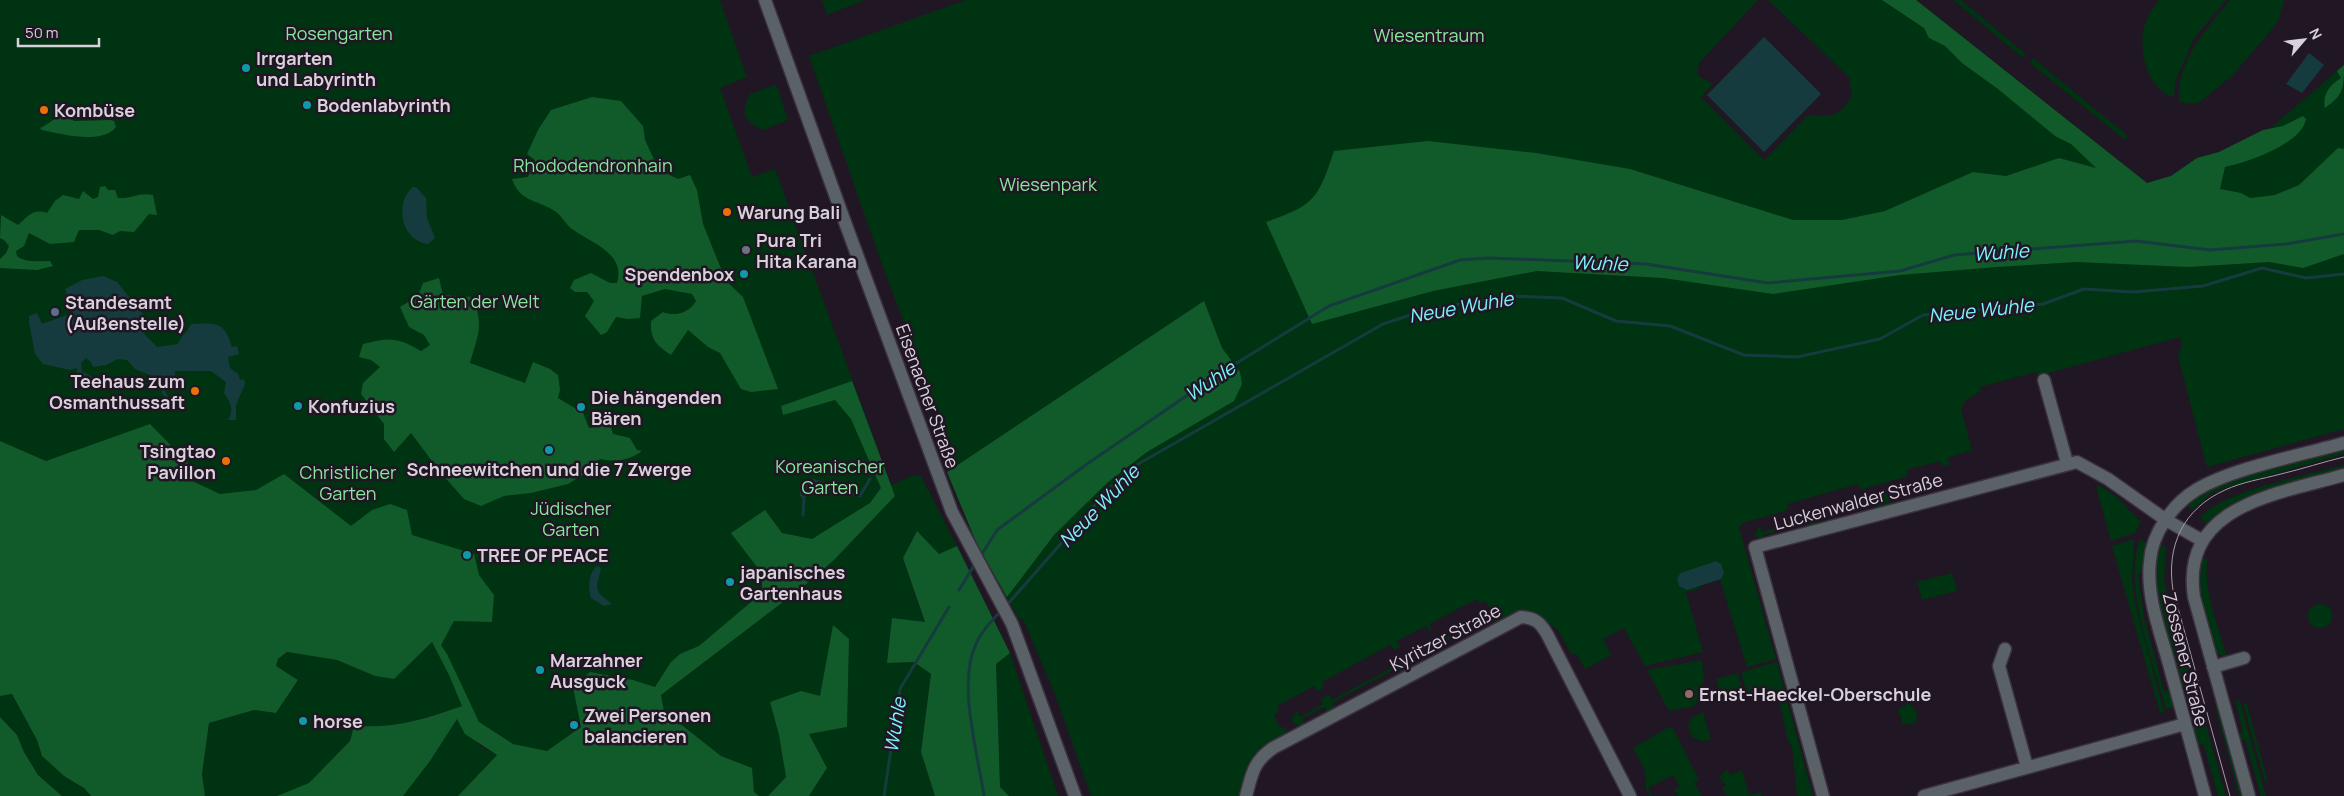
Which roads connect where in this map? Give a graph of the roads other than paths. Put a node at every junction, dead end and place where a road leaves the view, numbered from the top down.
1 (765, 0) edge
2 (2044, 380) dead end
3 (2344, 443) edge
4 (2067, 463) junction
5 (2344, 475) edge
6 (2166, 520) junction
7 (2203, 541) junction
8 (2005, 649) dead end
9 (2244, 658) dead end
10 (2213, 667) junction
11 (2184, 724) junction
12 (2027, 767) junction
13 (1075, 796) edge
14 (1246, 796) edge
15 (1630, 796) edge
16 (1823, 796) edge
17 (1924, 796) edge
18 (2205, 796) edge
19 (2249, 796) edge

1 - 13 street, Eisenacher Straße
2 - 4 street
3 - 6 street, Zossener Straße
4 - 6 street
4 - 16 street, Luckenwalder Straße
5 - 7 street, Zossener Straße
6 - 7 street
6 - 11 street, Zossener Straße
7 - 10 street, Zossener Straße
8 - 12 street
9 - 10 street, Zossener Straße
10 - 19 street, Zossener Straße
11 - 12 street
11 - 18 street, Zossener Straße
12 - 17 street
14 - 15 street, Kyritzer Straße

